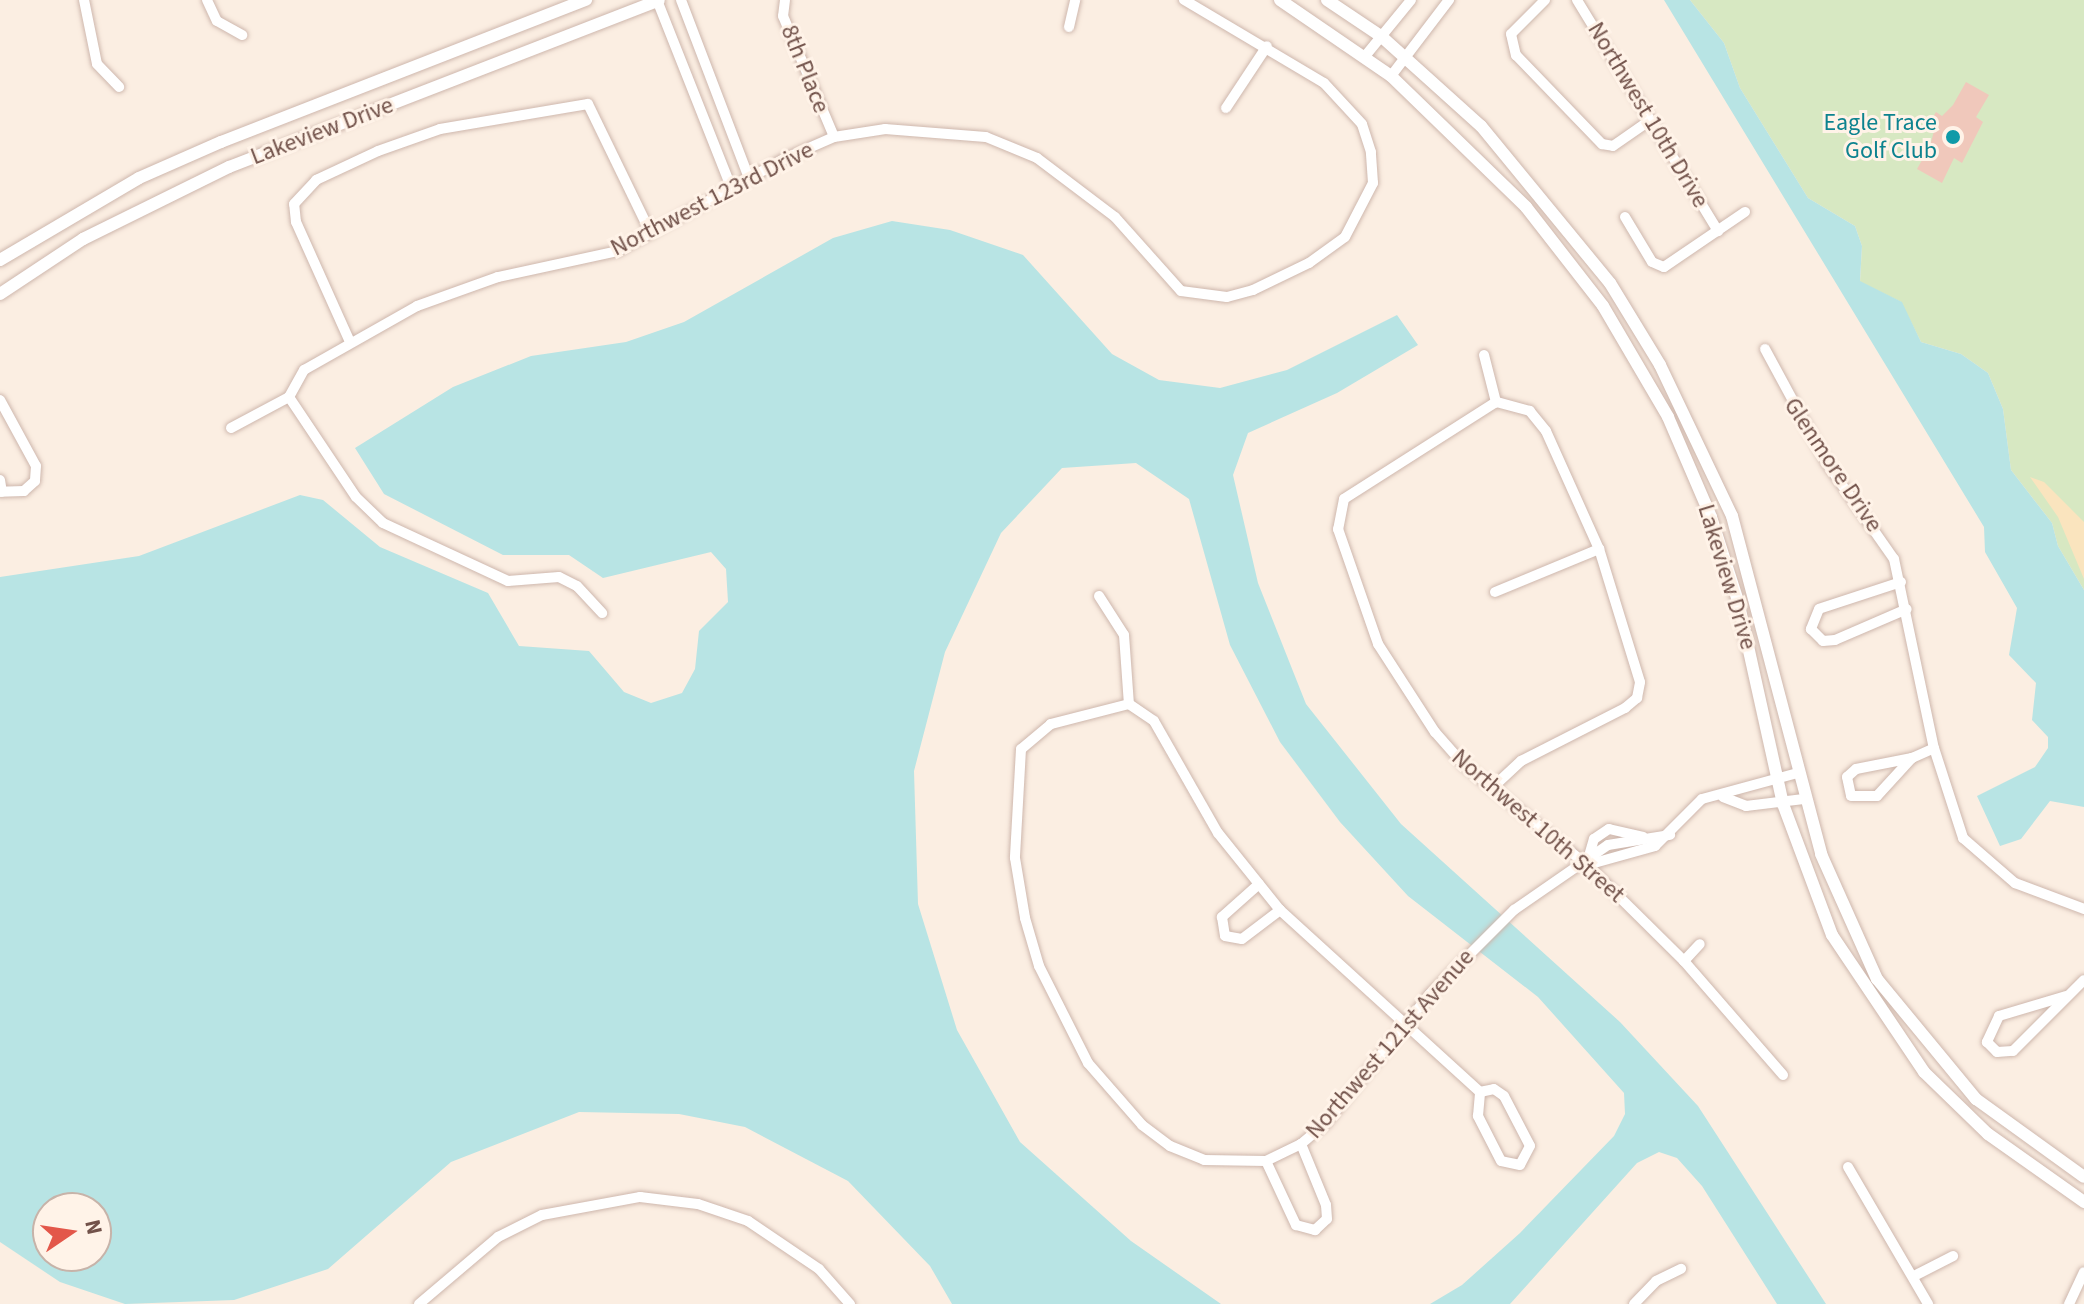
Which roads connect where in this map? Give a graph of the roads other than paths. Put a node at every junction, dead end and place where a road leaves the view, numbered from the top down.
1 (84, 0) edge
2 (207, 0) edge
3 (586, 0) edge
4 (658, 0) edge
5 (681, 0) edge
6 (785, 0) edge
7 (1075, 0) edge
8 (1184, 0) edge
9 (1280, 0) edge
10 (1327, 0) edge
11 (1411, 0) edge
12 (1449, 0) edge
13 (1545, 0) edge
14 (1577, 0) edge
15 (1069, 27) dead end
16 (242, 35) dead end
17 (1382, 37) junction
18 (1267, 46) junction
19 (1366, 55) junction
20 (1406, 57) junction
21 (1391, 76) junction
22 (119, 87) dead end
23 (331, 99) junction
24 (1226, 108) dead end
25 (1649, 121) junction
26 (340, 124) junction
27 (834, 137) junction
28 (749, 178) junction
29 (731, 187) junction
30 (1745, 212) dead end
31 (1625, 217) dead end
32 (1718, 231) junction
33 (651, 234) junction
34 (0, 260) edge
35 (0, 294) edge
36 (350, 342) junction
37 (1765, 349) dead end
38 (1484, 355) dead end
39 (289, 397) junction
40 (0, 400) edge
41 (1496, 402) junction
42 (231, 428) dead end
43 (0, 480) edge
44 (1, 492) edge
45 (1599, 549) junction
46 (1901, 582) junction
47 (1495, 592) dead end
48 (1099, 596) dead end
49 (1907, 609) junction
50 (602, 613) dead end
51 (1129, 704) junction
52 (1934, 748) junction
53 (1912, 758) junction
54 (1798, 773) junction
55 (1778, 779) junction
56 (1492, 788) junction
57 (1723, 797) junction
58 (1804, 799) junction
59 (1783, 804) junction
60 (1670, 835) junction
61 (1587, 865) junction
62 (1259, 884) junction
63 (2084, 909) edge
64 (1280, 910) junction
65 (1700, 944) dead end
66 (1684, 961) junction
67 (2084, 980) edge
68 (2066, 996) junction
69 (1409, 1023) junction
70 (1783, 1075) dead end
71 (1480, 1092) junction
72 (1301, 1144) junction
73 (1266, 1161) junction
74 (1848, 1167) dead end
75 (2084, 1177) edge
76 (2084, 1202) edge
77 (1953, 1256) dead end
78 (1681, 1269) dead end
79 (2084, 1272) edge
80 (1914, 1276) junction
81 (419, 1304) edge
82 (850, 1304) edge
83 (1634, 1304) edge
84 (1928, 1304) edge
85 (2069, 1304) edge

1 - 22 street
2 - 16 street
3 - 23 street, Lakeview Drive
4 - 26 street, Lakeview Drive
4 - 29 street
5 - 28 street
6 - 27 street, 8th Place
7 - 15 street
8 - 18 street
9 - 19 street, Lakeview Drive
10 - 17 street, Lakeview Drive
11 - 17 street
12 - 20 street
13 - 25 street
14 - 25 street, Northwest 10th Drive
17 - 19 street
17 - 20 street, Lakeview Drive
18 - 24 street
18 - 27 street, Northwest 123rd Drive
19 - 21 street, Lakeview Drive
20 - 21 street
20 - 54 street, Lakeview Drive
21 - 55 street, Lakeview Drive
23 - 26 street
23 - 34 street, Lakeview Drive
25 - 32 street, Northwest 10th Drive
26 - 35 street, Lakeview Drive
27 - 28 street, Northwest 123rd Drive
28 - 29 street, Northwest 123rd Drive
29 - 33 street, Northwest 123rd Drive
30 - 32 street
31 - 32 street
33 - 36 street, Northwest 123rd Drive
33 - 36 street
36 - 39 street, Northwest 123rd Drive
37 - 46 street, Glenmore Drive
38 - 41 street
39 - 42 street, Northwest 123rd Drive
39 - 50 street
40 - 44 street
41 - 45 street
41 - 56 street, Northwest 10th Street
43 - 44 street
45 - 47 street
45 - 56 street
46 - 49 street, Glenmore Drive
46 - 49 street
48 - 51 street
49 - 52 street, Glenmore Drive
51 - 62 street
51 - 73 street
52 - 53 street
52 - 63 street, Glenmore Drive
53 - 53 street
54 - 55 street, Northwest 121st Avenue
54 - 58 street, Lakeview Drive
55 - 57 street, Northwest 121st Avenue
55 - 59 street, Lakeview Drive
56 - 61 street, Northwest 10th Street
57 - 59 street
57 - 60 street, Northwest 121st Avenue
58 - 59 street
58 - 75 street, Lakeview Drive
59 - 76 street, Lakeview Drive
60 - 61 street, Northwest 121st Avenue
60 - 61 street
61 - 66 street, Northwest 10th Street
61 - 69 street, Northwest 121st Avenue
62 - 64 street
62 - 64 street
64 - 69 street
65 - 66 street
66 - 70 street, Northwest 10th Street
67 - 68 street
68 - 68 street
69 - 71 street
69 - 72 street, Northwest 121st Avenue
71 - 71 street
72 - 73 street, Northwest 121st Avenue
72 - 73 street
74 - 80 street
77 - 80 street
78 - 83 street
79 - 85 street
80 - 84 street
81 - 82 street

